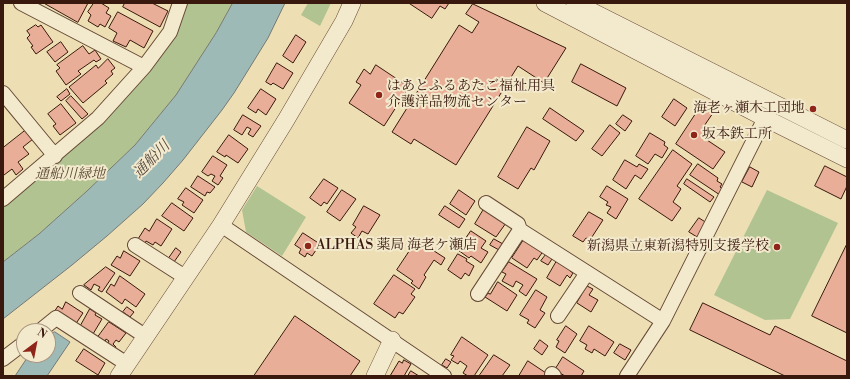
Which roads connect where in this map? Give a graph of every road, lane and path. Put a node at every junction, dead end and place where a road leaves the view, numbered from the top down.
1 (21, 3) edge
2 (180, 3) edge
3 (352, 3) edge
4 (545, 3) edge
5 (575, 3) edge
6 (144, 67) junction
7 (3, 93) edge
8 (765, 118) junction
9 (847, 140) edge
10 (55, 156) junction
11 (847, 159) edge
12 (3, 199) edge
13 (486, 203) dead end
14 (221, 225) junction
15 (520, 230) junction
16 (135, 245) dead end
17 (587, 273) junction
18 (185, 277) junction
19 (80, 293) dead end
20 (478, 294) dead end
21 (558, 316) dead end
22 (663, 320) junction
23 (50, 323) edge
24 (146, 336) junction
25 (392, 340) junction
26 (16, 349) edge
27 (3, 359) edge
28 (123, 370) edge
29 (375, 376) edge
30 (444, 376) edge
31 (627, 376) edge

1 - 6 street
2 - 6 street
3 - 14 street
4 - 8 street
5 - 9 street
6 - 10 street
7 - 10 street
8 - 11 street
8 - 22 street
10 - 12 street
13 - 15 street
14 - 18 street
14 - 25 street
15 - 17 street
15 - 20 street
16 - 18 street
17 - 21 street
17 - 22 street
18 - 24 street
19 - 24 street
22 - 31 street
23 - 28 street
24 - 28 street
25 - 29 street
25 - 30 street
26 - 27 street

